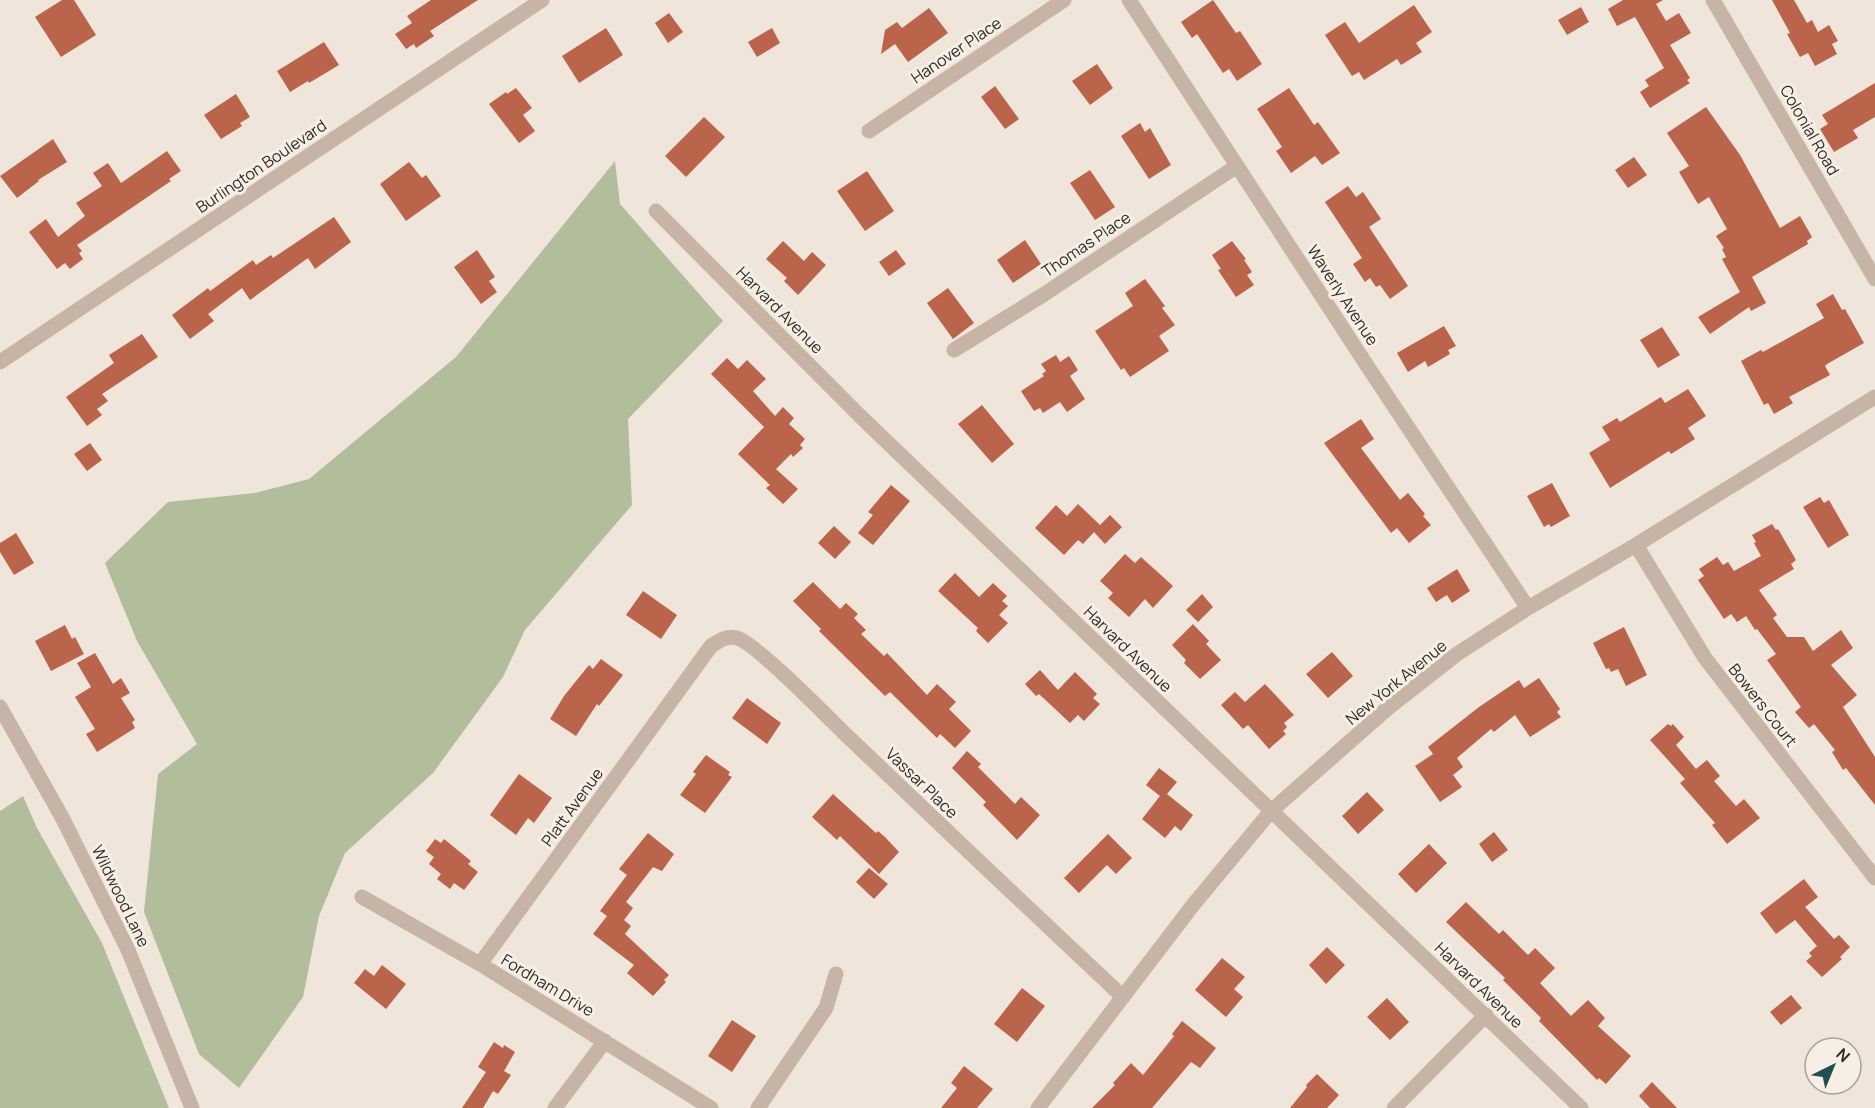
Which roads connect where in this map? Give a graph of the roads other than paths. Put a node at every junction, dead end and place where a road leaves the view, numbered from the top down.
1 (542, 0) edge
2 (1064, 0) edge
3 (1129, 0) edge
4 (1713, 0) edge
5 (523, 5) edge
6 (869, 131) dead end
7 (1237, 166) junction
8 (656, 211) dead end
9 (1875, 279) edge
10 (954, 350) dead end
11 (0, 362) edge
12 (1875, 397) edge
13 (1636, 545) junction
14 (1528, 609) junction
15 (693, 670) joint
16 (0, 707) edge
17 (1270, 811) junction
18 (1875, 878) edge
19 (362, 897) dead end
20 (480, 964) junction
21 (836, 974) dead end
22 (1123, 997) junction
23 (1486, 1016) junction
24 (605, 1041) junction
25 (192, 1108) edge
26 (555, 1108) edge
27 (711, 1108) edge
28 (758, 1108) edge
29 (1038, 1108) edge
30 (1394, 1108) edge
31 (1581, 1108) edge

1 - 5 street, Burlington Boulevard
2 - 6 street, Hanover Place
3 - 7 street, Waverly Avenue
4 - 9 street, Colonial Road
5 - 11 street, Burlington Boulevard
7 - 10 street, Thomas Place
7 - 14 street, Waverly Avenue
8 - 17 street, Harvard Avenue
12 - 13 street, New York Avenue
13 - 14 street, New York Avenue
13 - 18 street, Bowers Court
14 - 17 street, New York Avenue
15 - 20 street, Platt Avenue
15 - 22 street, Vassar Place
16 - 25 street, Wildwood Lane
17 - 22 street, New York Avenue
17 - 23 street, Harvard Avenue
19 - 20 street, Fordham Drive
20 - 24 street, Fordham Drive
21 - 28 street
22 - 29 street, New York Avenue
23 - 30 street
23 - 31 street, Harvard Avenue
24 - 26 street
24 - 27 street, Fordham Drive

